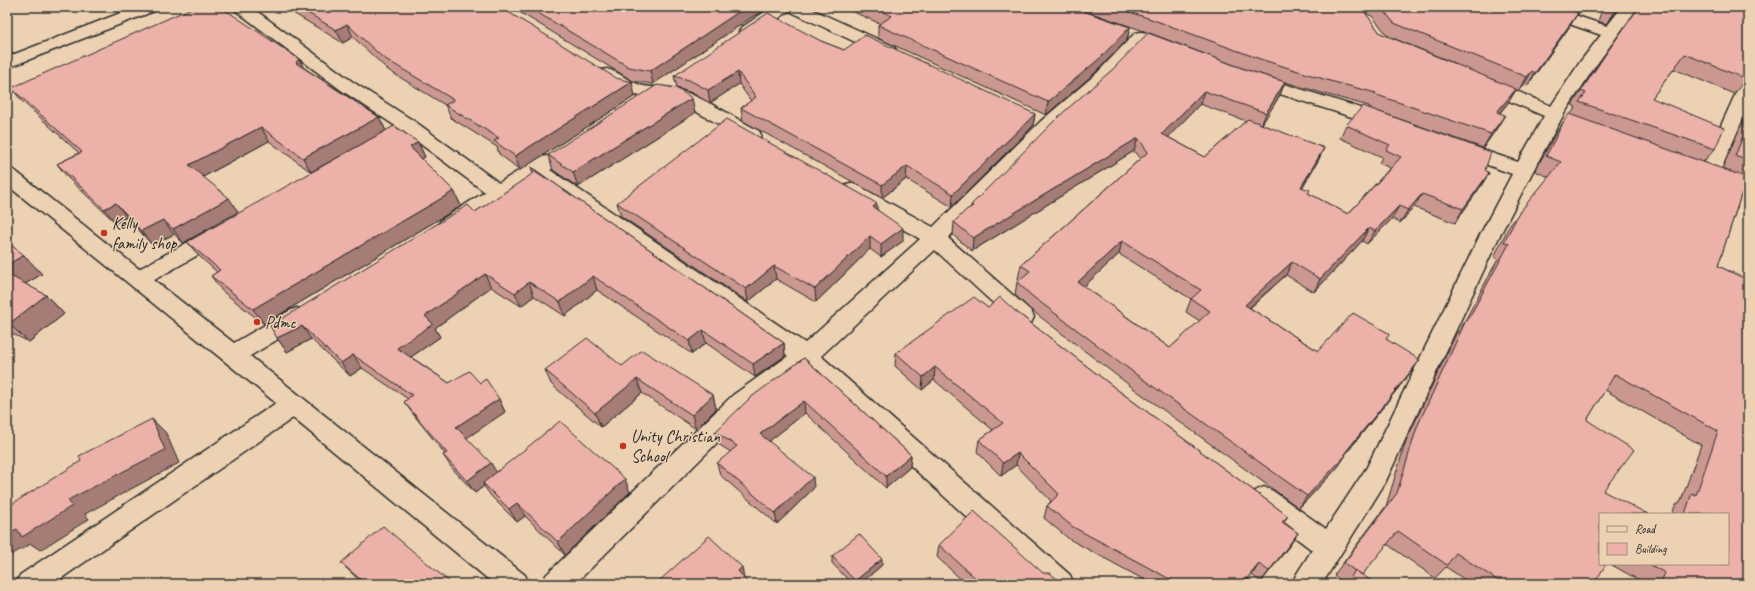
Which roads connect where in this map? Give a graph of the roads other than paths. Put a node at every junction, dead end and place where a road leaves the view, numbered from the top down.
1 (151, 7) edge
2 (241, 7) edge
3 (783, 7) edge
4 (794, 7) edge
5 (1535, 7) edge
6 (1630, 7) edge
7 (1611, 33) junction
8 (1141, 37) dead end
9 (733, 41) edge
10 (903, 58) edge
11 (7, 63) edge
12 (592, 65) edge
13 (682, 75) edge
14 (1242, 76) edge
15 (1468, 78) edge
16 (1748, 86) edge
17 (657, 92) junction
18 (632, 109) edge
19 (1559, 119) junction
20 (410, 127) junction
21 (1400, 127) edge
22 (389, 139) edge
23 (1443, 142) edge
24 (770, 145) edge
25 (561, 154) edge
26 (536, 170) junction
27 (1523, 171) junction
28 (1709, 174) edge
29 (7, 175) edge
30 (832, 180) edge
31 (499, 193) junction
32 (236, 225) edge
33 (432, 235) edge
34 (935, 238) junction
35 (138, 279) junction
36 (313, 307) edge
37 (1039, 330) edge
38 (233, 355) junction
39 (806, 356) junction
40 (294, 404) junction
41 (1246, 486) edge
42 (1330, 547) junction
43 (30, 584) edge
44 (515, 584) edge
45 (556, 584) edge
46 (1060, 584) edge
47 (1306, 584) edge

1 - 11 street
2 - 20 street
3 - 9 street
4 - 10 street
5 - 7 street
6 - 7 street
7 - 19 street
8 - 34 street
12 - 17 street
13 - 17 street
14 - 21 street
15 - 19 street
16 - 28 street
17 - 18 street
17 - 24 street
19 - 27 street
20 - 22 street
20 - 31 street
23 - 27 street
25 - 26 street
26 - 31 street
26 - 39 street
27 - 42 street
29 - 35 street
30 - 34 street
31 - 33 street
32 - 35 street
34 - 37 street
34 - 39 street
35 - 38 street
36 - 38 street
38 - 40 street
39 - 45 street
39 - 46 street
40 - 43 street
40 - 44 street
41 - 42 street
42 - 47 street

